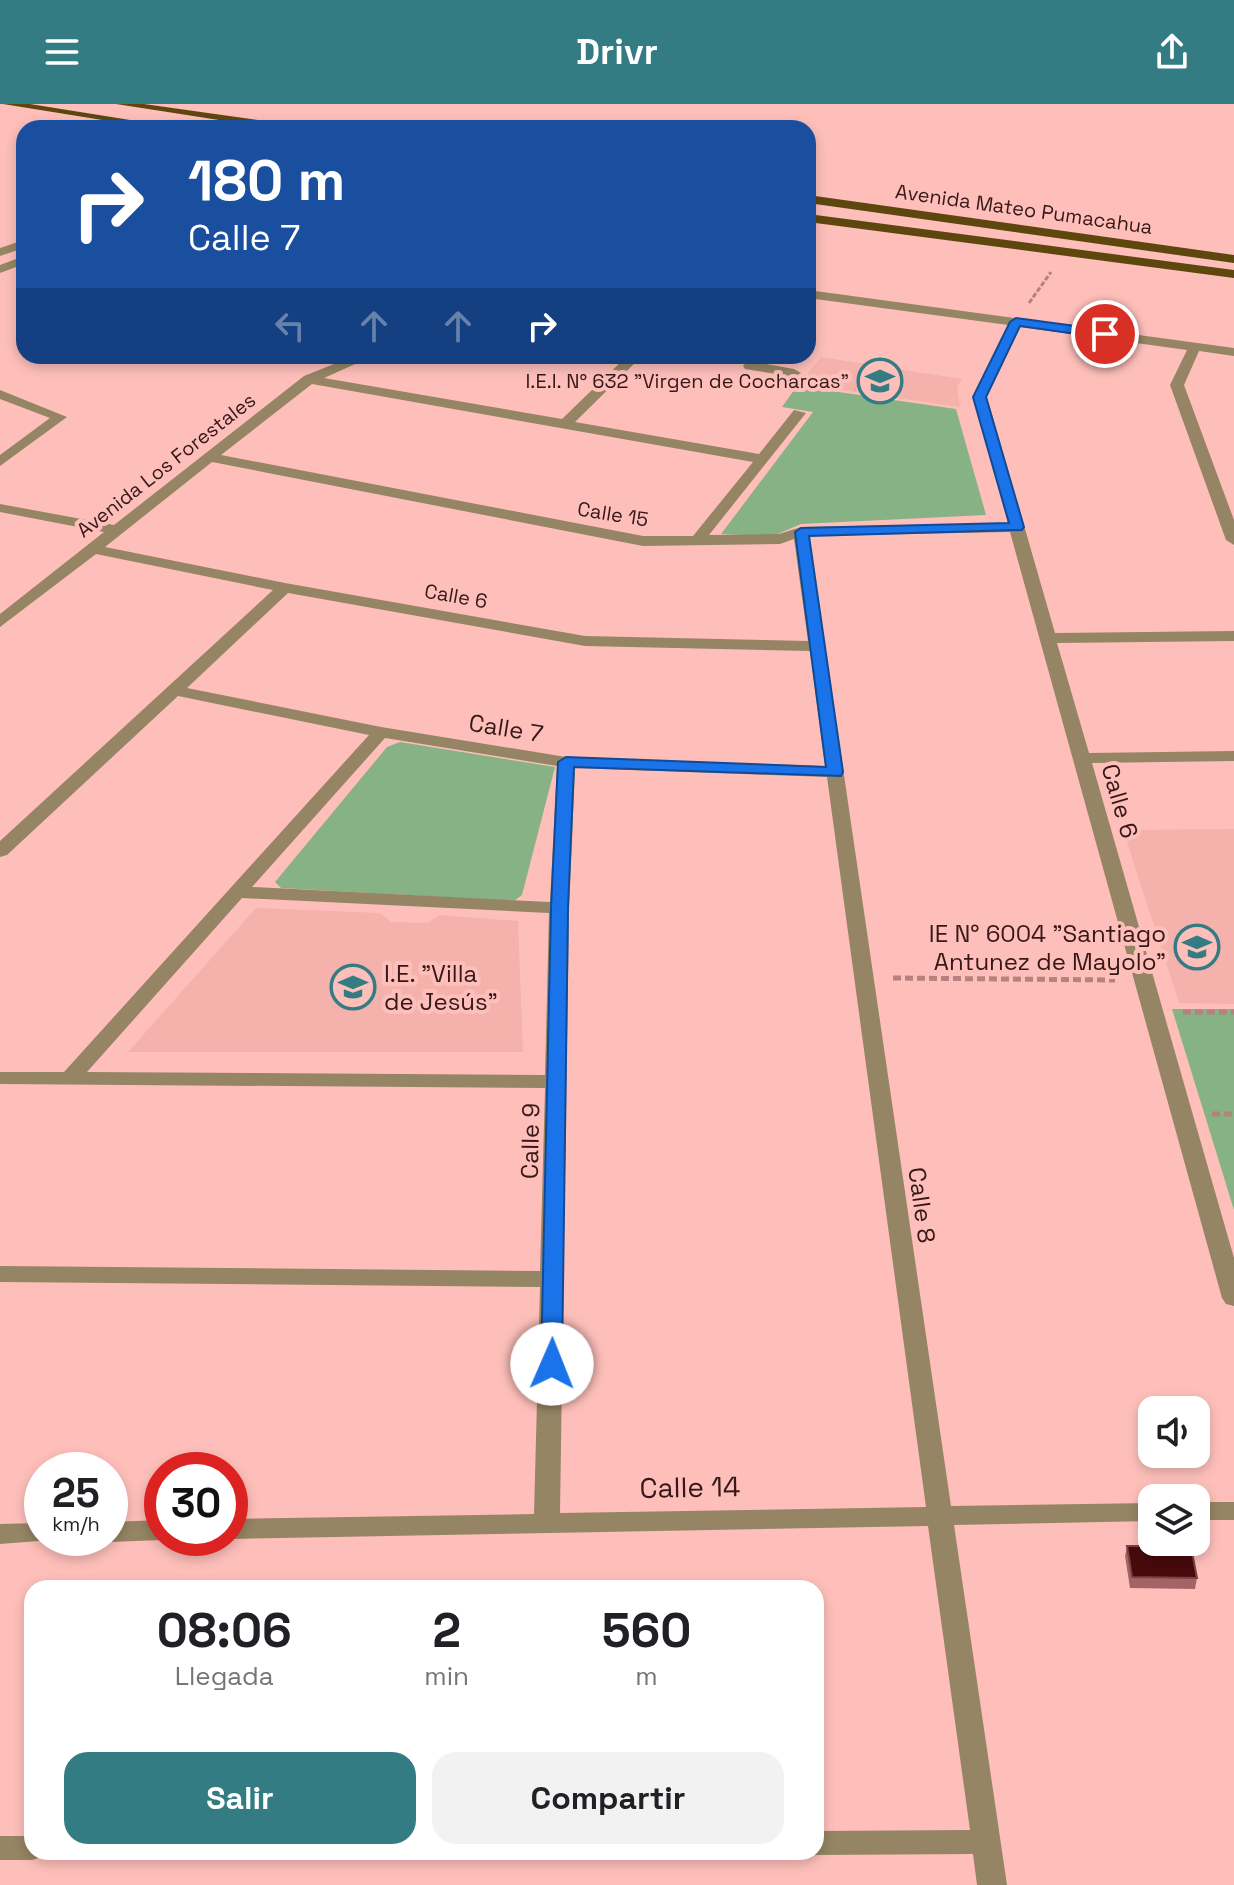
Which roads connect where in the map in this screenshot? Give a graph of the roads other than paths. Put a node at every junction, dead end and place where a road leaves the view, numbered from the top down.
1 (8, 104) edge
2 (121, 104) edge
3 (119, 120) edge
4 (236, 120) edge
5 (816, 200) edge
6 (816, 219) edge
7 (1234, 259) edge
8 (1234, 274) edge
9 (816, 297) edge
10 (1016, 322) junction
11 (1195, 346) junction
12 (1234, 352) edge
13 (346, 364) edge
14 (627, 364) edge
15 (752, 364) edge
16 (794, 373) dead end
17 (309, 379) junction
18 (0, 394) edge
19 (799, 413) dead end
20 (564, 425) junction
21 (207, 457) junction
22 (762, 459) junction
23 (0, 462) edge
24 (0, 508) edge
25 (1017, 527) junction
26 (115, 530) junction
27 (801, 532) junction
28 (1234, 540) edge
29 (697, 541) junction
30 (92, 549) junction
31 (285, 588) junction
32 (0, 622) edge
33 (1234, 636) edge
34 (1049, 638) junction
35 (817, 646) junction
36 (173, 690) junction
37 (381, 732) junction
38 (1234, 756) edge
39 (1083, 758) junction
40 (566, 762) junction
41 (835, 772) junction
42 (0, 851) edge
43 (238, 892) junction
44 (559, 908) junction
45 (0, 1078) edge
46 (70, 1078) junction
47 (557, 1082) junction
48 (1229, 1265) edge
49 (0, 1274) edge
50 (554, 1279) junction
51 (1234, 1298) edge
52 (1210, 1511) edge
53 (1234, 1511) edge
54 (1138, 1512) edge
55 (939, 1514) junction
56 (547, 1522) junction
57 (248, 1529) edge
58 (24, 1533) edge
59 (0, 1534) edge
60 (986, 1842) junction
61 (824, 1843) edge
62 (0, 1848) edge
63 (24, 1848) edge
64 (992, 1885) edge

1 - 3 main road
2 - 4 main road
5 - 7 main road, Avenida Mateo Pumacahua
6 - 8 main road, Avenida Mateo Pumacahua
9 - 10 street
10 - 11 street
10 - 25 street, Calle 6
11 - 12 street
11 - 28 street
13 - 17 street, Avenida Los Forestales
14 - 20 street
15 - 16 street
17 - 20 street
17 - 21 street, Avenida Los Forestales
18 - 23 street
19 - 22 street
20 - 22 street
21 - 26 street, Avenida Los Forestales
21 - 29 street, Calle 15
22 - 29 street
24 - 26 street
25 - 27 street, Calle 15
25 - 34 street, Calle 6
26 - 30 street, Avenida Los Forestales
27 - 29 street, Calle 15
27 - 35 street, Calle 8
30 - 31 street, Calle 6
30 - 32 street, Avenida Los Forestales
31 - 35 street, Calle 6
31 - 36 street
33 - 34 street
34 - 39 street, Calle 6
35 - 41 street, Calle 8
36 - 37 street, Calle 7
36 - 42 street
37 - 40 street, Calle 7
37 - 43 street
38 - 39 street
39 - 48 street, Calle 6
40 - 41 street, Calle 7
40 - 44 street, Calle 9
41 - 55 street, Calle 8
43 - 44 street
43 - 46 street
44 - 47 street, Calle 9
45 - 46 street
46 - 47 street
47 - 50 street, Calle 9
48 - 51 street, Calle 6
49 - 50 street
50 - 56 street, Calle 9
52 - 53 street
54 - 55 street, Calle 14
55 - 56 street, Calle 14
55 - 60 street, Calle 8
56 - 57 street, Calle 14
58 - 59 street
60 - 61 street
60 - 64 street, Calle 8
62 - 63 street

